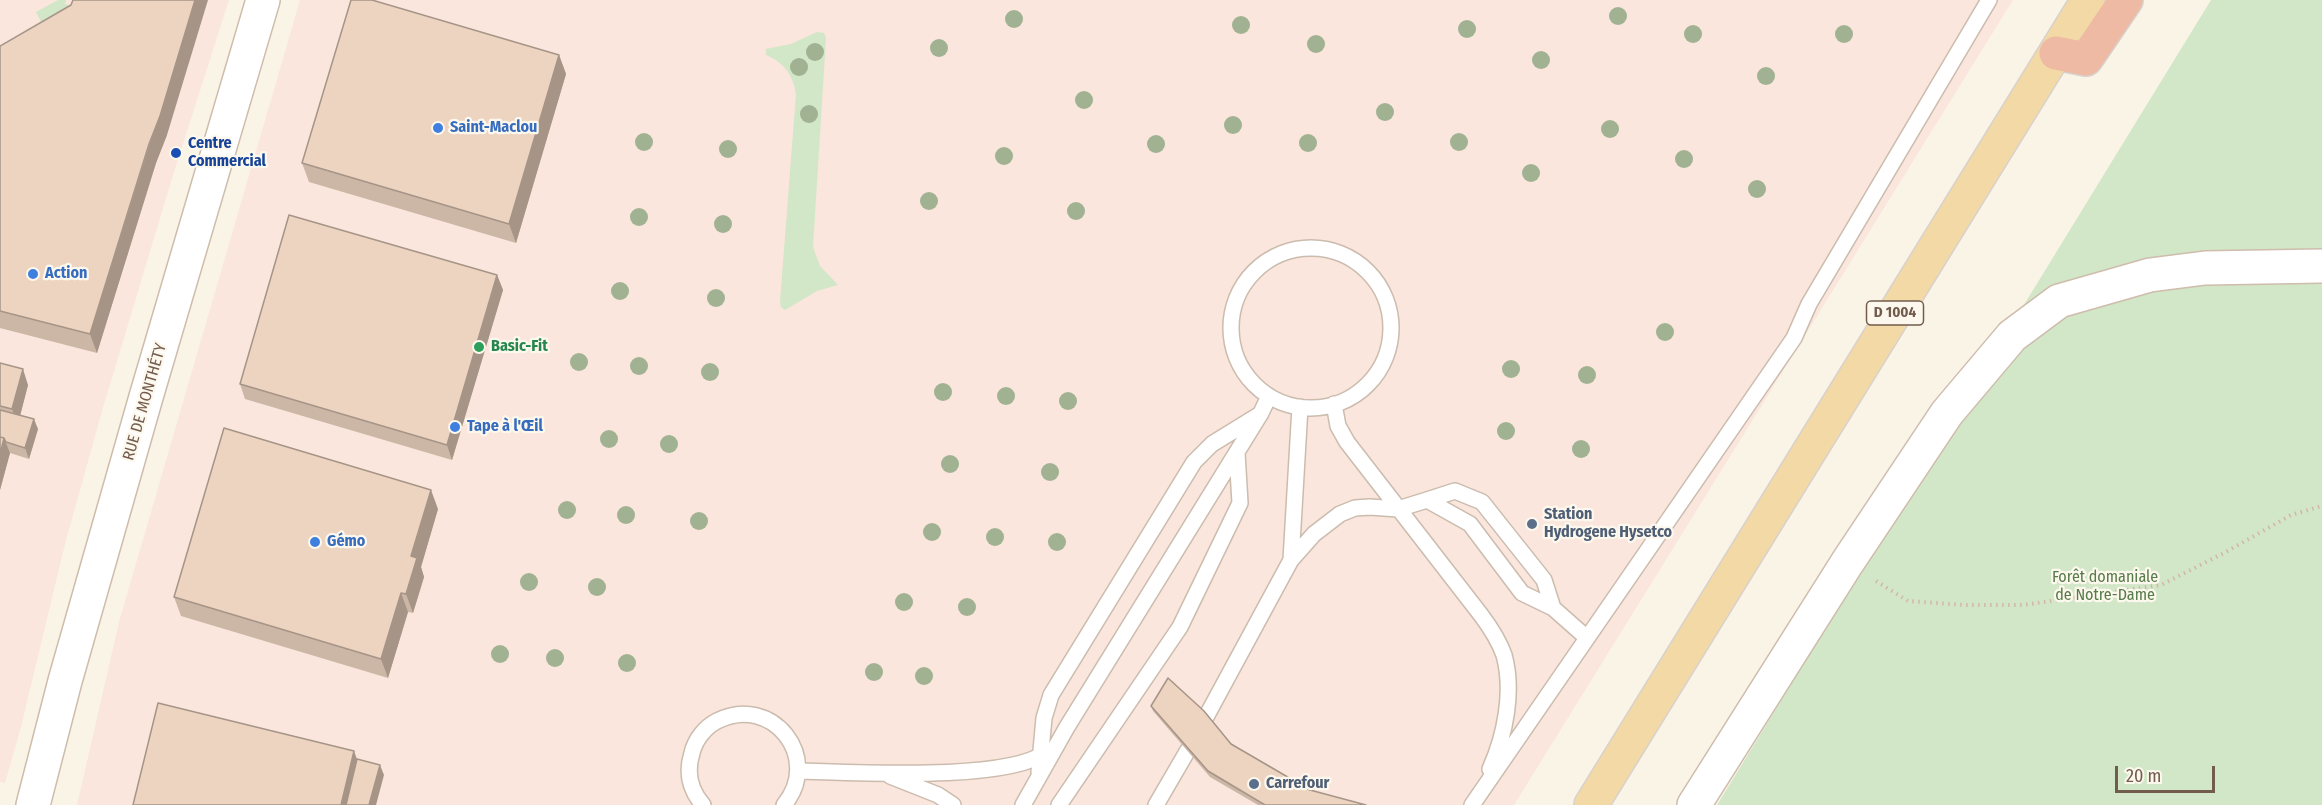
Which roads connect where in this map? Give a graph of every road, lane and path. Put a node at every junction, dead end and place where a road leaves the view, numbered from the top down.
1 (263, 0) edge
2 (1989, 0) edge
3 (2088, 0) edge
4 (2126, 0) edge
5 (2056, 53) junction
6 (2322, 266) edge
7 (1269, 396) junction
8 (1334, 404) junction
9 (1300, 407) junction
10 (1261, 413) junction
11 (1237, 453) junction
12 (1427, 500) junction
13 (2322, 506) edge
14 (1398, 509) junction
15 (1291, 560) junction
16 (1847, 563) junction
17 (1553, 608) junction
18 (1587, 638) junction
19 (1206, 717) edge
20 (1067, 727) junction
21 (1188, 750) edge
22 (1040, 757) junction
23 (798, 771) junction
24 (881, 773) junction
25 (1038, 778) junction
26 (1473, 803) edge
27 (33, 805) edge
28 (703, 805) edge
29 (784, 805) edge
30 (954, 805) edge
31 (1023, 805) edge
32 (1059, 805) edge
33 (1156, 805) edge
34 (1591, 805) edge
35 (1694, 805) edge

1 - 27 street, RUE DE MONTHÉTY
2 - 18 lane
3 - 5 main road, D 1004
4 - 5 highway
5 - 34 main road, D 1004
6 - 16 street
7 - 8 lane
7 - 9 lane
7 - 10 lane
8 - 9 lane
8 - 14 lane
9 - 15 lane
10 - 11 lane
10 - 22 lane
11 - 20 lane
11 - 32 lane
12 - 14 lane
12 - 17 lane
12 - 17 lane
13 - 16 path
14 - 15 lane
14 - 26 lane
15 - 19 lane
16 - 35 street
17 - 18 lane
18 - 26 lane
20 - 22 lane
20 - 25 lane
21 - 33 lane
22 - 24 lane
22 - 25 lane
23 - 24 lane
23 - 28 lane
23 - 29 lane
24 - 30 lane
25 - 31 lane

